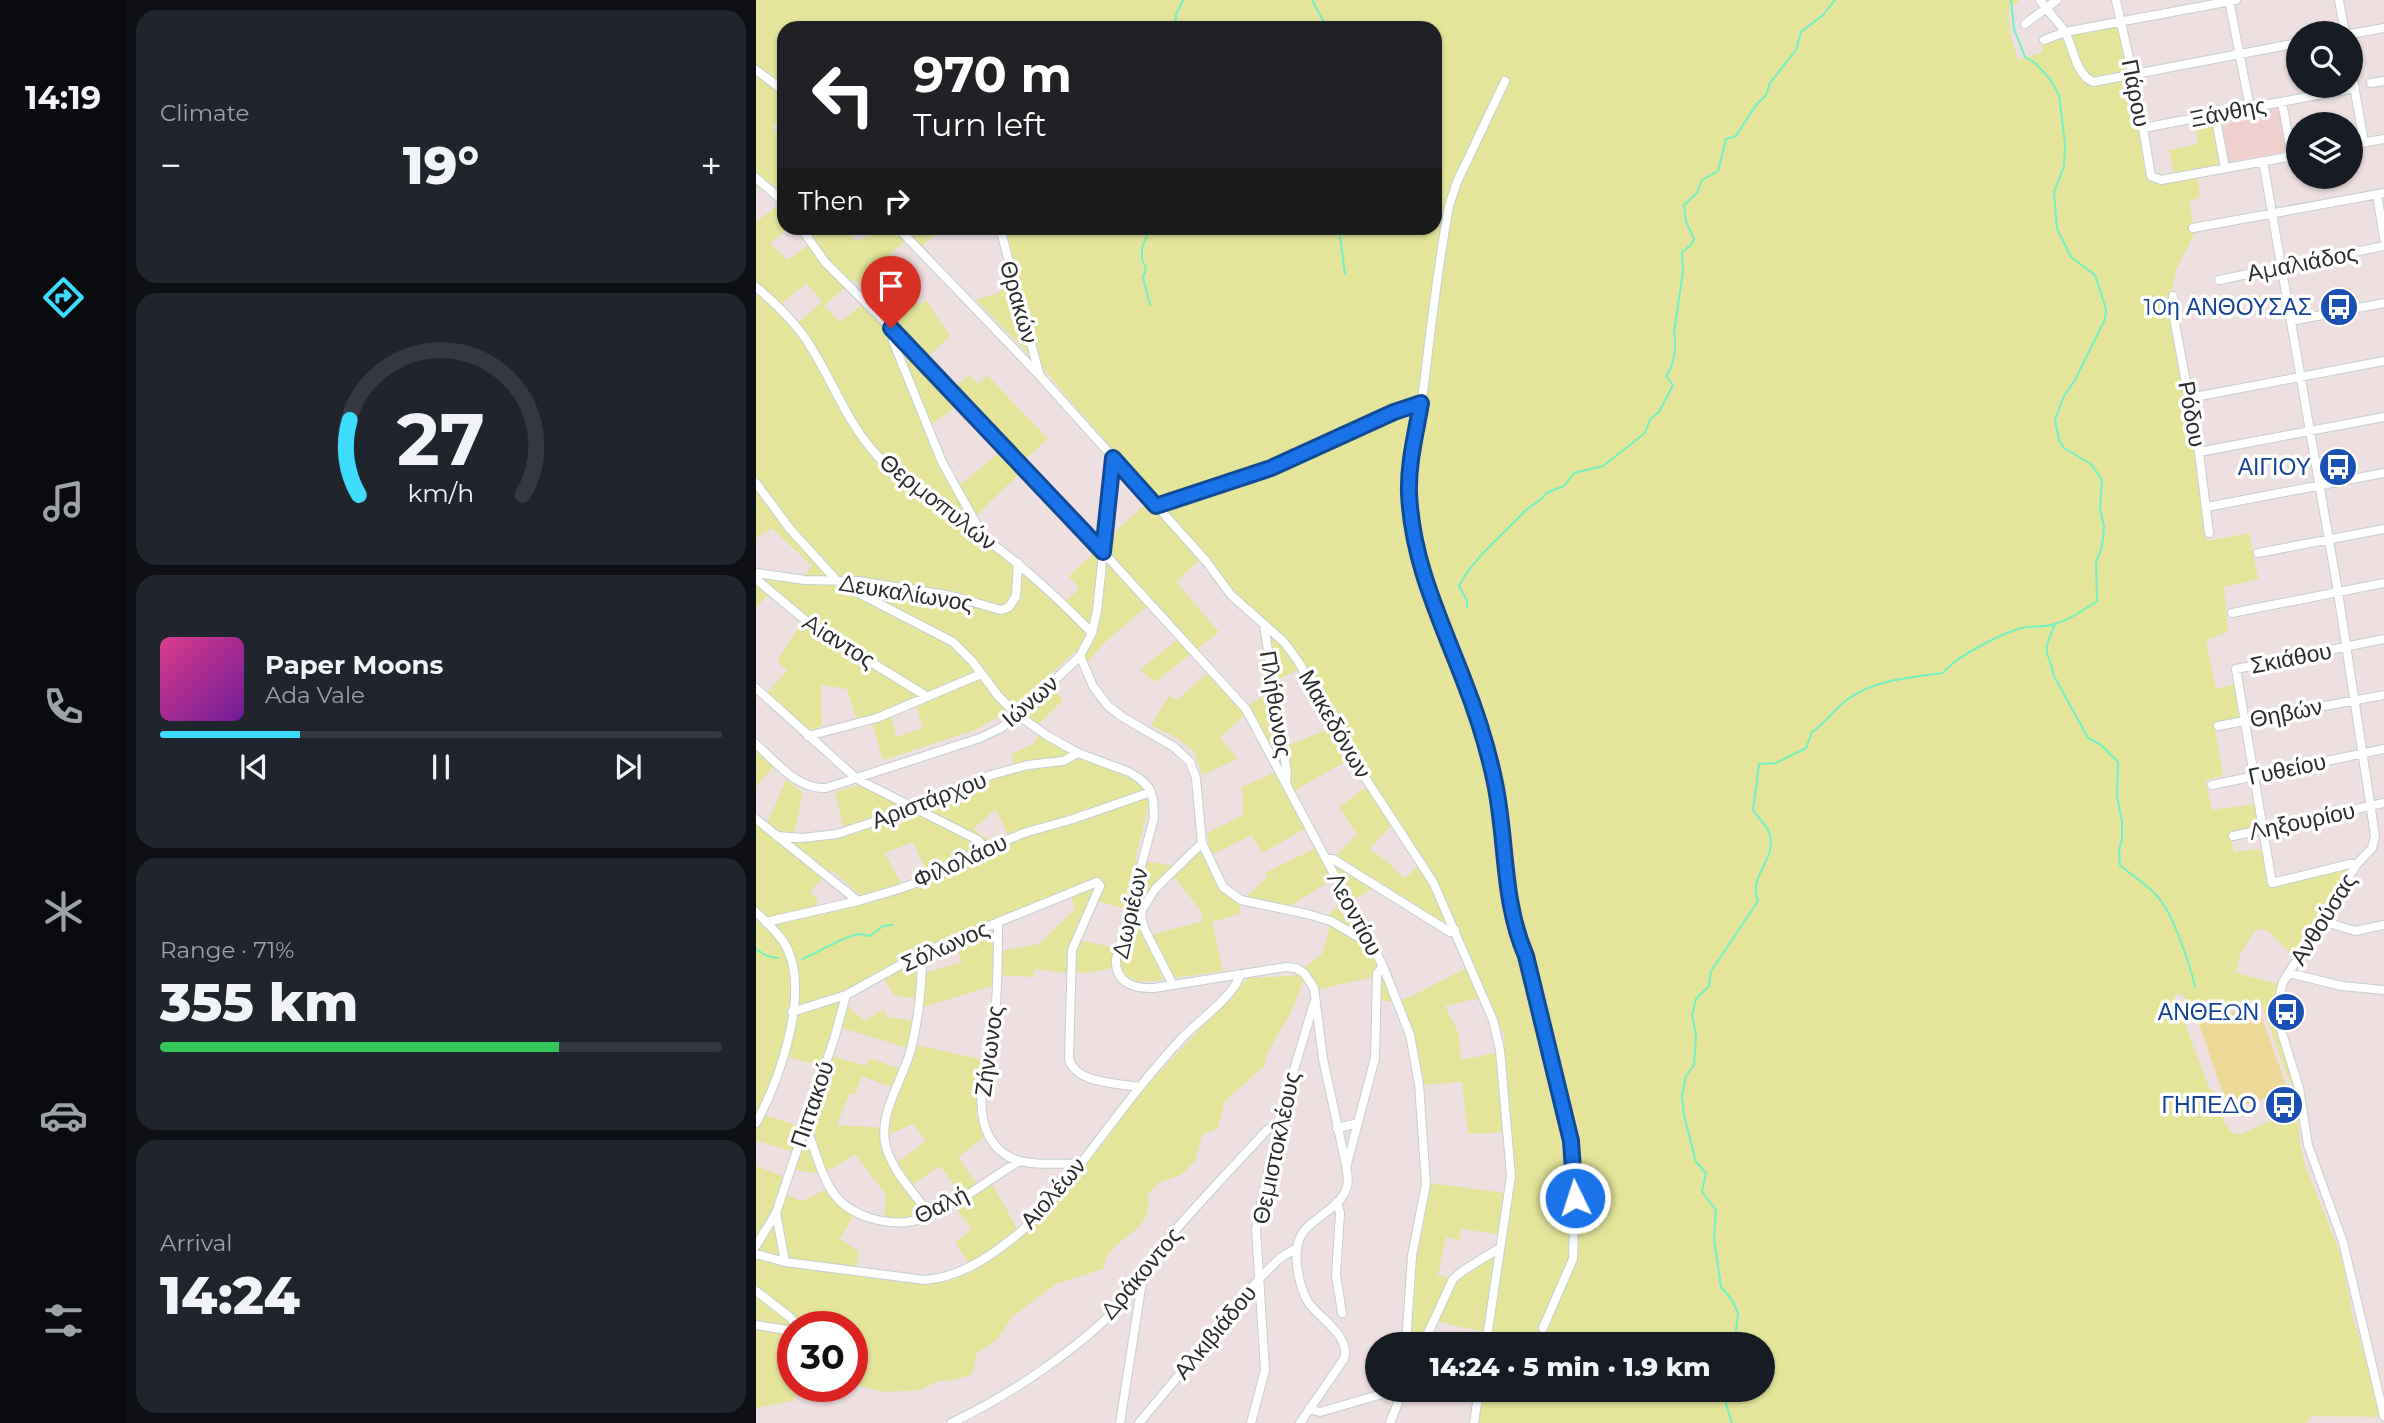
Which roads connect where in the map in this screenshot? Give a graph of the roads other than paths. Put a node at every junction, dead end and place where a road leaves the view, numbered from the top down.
1 (2040, 0) edge
2 (2057, 0) edge
3 (2116, 0) edge
4 (2231, 0) edge
5 (2339, 0) edge
6 (2046, 9) junction
7 (2121, 21) junction
8 (2345, 21) edge
9 (2025, 24) dead end
10 (2384, 27) edge
11 (2363, 31) edge
12 (2065, 32) junction
13 (2044, 40) dead end
14 (2286, 45) edge
15 (2240, 54) junction
16 (756, 70) edge
17 (2132, 74) junction
18 (1505, 81) dead end
19 (2384, 81) edge
20 (2371, 83) dead end
21 (777, 86) edge
22 (2303, 98) edge
23 (2357, 98) edge
24 (2282, 102) junction
25 (2250, 107) junction
26 (2215, 114) junction
27 (2286, 118) edge
28 (2143, 128) junction
29 (2384, 139) edge
30 (2364, 142) joint
31 (2286, 157) edge
32 (2263, 161) junction
33 (2225, 168) junction
34 (756, 178) edge
35 (2380, 194) edge
36 (777, 196) edge
37 (2272, 213) junction
38 (2193, 228) dead end
39 (806, 235) edge
40 (905, 235) edge
41 (1002, 235) edge
42 (2384, 239) edge
43 (2384, 246) edge
44 (2281, 268) junction
45 (2219, 280) dead end
46 (756, 287) edge
47 (2173, 296) dead end
48 (2384, 303) edge
49 (2291, 321) junction
50 (891, 328) junction
51 (2384, 361) edge
52 (1040, 376) junction
53 (2300, 376) junction
54 (2189, 398) junction
55 (1421, 403) junction
56 (2384, 417) edge
57 (2310, 432) junction
58 (2199, 452) junction
59 (1113, 458) junction
60 (2384, 473) edge
61 (756, 483) edge
62 (2319, 485) junction
63 (1156, 506) junction
64 (2207, 507) junction
65 (2384, 529) edge
66 (2209, 533) dead end
67 (984, 538) junction
68 (2329, 539) junction
69 (1103, 552) junction
70 (2258, 553) dead end
71 (1017, 564) junction
72 (756, 573) edge
73 (756, 579) edge
74 (836, 580) junction
75 (2384, 583) edge
76 (2338, 592) junction
77 (2232, 613) dead end
78 (1264, 625) junction
79 (1092, 633) junction
80 (2384, 639) edge
81 (2347, 647) junction
82 (1080, 656) junction
83 (981, 674) junction
84 (756, 688) edge
85 (2384, 695) edge
86 (926, 696) junction
87 (2355, 700) junction
88 (1018, 715) junction
89 (2246, 721) junction
90 (2218, 726) dead end
91 (808, 736) junction
92 (756, 744) edge
93 (2384, 750) edge
94 (1079, 753) junction
95 (2363, 753) junction
96 (2253, 775) junction
97 (857, 779) junction
98 (1286, 784) junction
99 (2212, 785) dead end
100 (1151, 793) junction
101 (2384, 803) edge
102 (2371, 806) junction
103 (914, 809) junction
104 (756, 819) edge
105 (2262, 829) junction
106 (2233, 835) dead end
107 (778, 836) junction
108 (1202, 843) junction
109 (986, 848) junction
110 (1326, 859) junction
111 (2357, 864) junction
112 (859, 901) junction
113 (756, 912) edge
114 (2322, 921) junction
115 (766, 922) junction
116 (998, 922) junction
117 (2384, 925) edge
118 (1455, 930) junction
119 (1368, 939) junction
120 (922, 953) junction
121 (1383, 966) junction
122 (2288, 973) junction
123 (1240, 974) junction
124 (1173, 985) junction
125 (2384, 989) edge
126 (846, 995) junction
127 (1316, 1000) junction
128 (792, 1012) junction
129 (1139, 1087) junction
130 (756, 1123) edge
131 (1278, 1123) junction
132 (1358, 1123) junction
133 (805, 1127) junction
134 (1337, 1128) junction
135 (1020, 1161) junction
136 (1080, 1164) junction
137 (1346, 1165) junction
138 (1337, 1202) junction
139 (776, 1213) junction
140 (930, 1215) junction
141 (756, 1246) edge
142 (1297, 1248) junction
143 (1500, 1248) junction
144 (756, 1254) edge
145 (785, 1262) junction
146 (1142, 1279) junction
147 (1259, 1279) junction
148 (756, 1291) edge
149 (782, 1311) edge
150 (1342, 1314) dead end
151 (756, 1325) edge
152 (777, 1328) edge
153 (1543, 1328) dead end
154 (1407, 1332) edge
155 (1428, 1332) edge
156 (1488, 1332) edge
157 (1365, 1399) edge
158 (1398, 1402) edge
159 (1477, 1402) edge
160 (1309, 1409) junction
161 (2384, 1416) edge
162 (951, 1423) edge
163 (1120, 1423) edge
164 (1139, 1423) edge
165 (1251, 1423) edge
166 (1300, 1423) edge
167 (1390, 1423) edge
168 (1474, 1423) edge

1 - 6 street
2 - 6 street
3 - 7 street, Πάρου
4 - 7 street
4 - 15 street
5 - 8 street
6 - 9 street
6 - 12 street
7 - 12 street
7 - 17 street, Πάρου
10 - 11 street
12 - 13 street
12 - 17 street
14 - 15 street
15 - 17 street
15 - 25 street
16 - 21 street
17 - 28 street, Πάρου
18 - 55 street
19 - 20 street
22 - 24 street, Ξάνθης
23 - 30 street
24 - 25 street, Ξάνθης
24 - 27 street
25 - 26 street, Ξάνθης
26 - 28 street, Ξάνθης
26 - 33 street
28 - 33 street, Πάρου
29 - 30 street
31 - 32 street
32 - 33 street
32 - 37 street, Ανθούσας
34 - 36 street
35 - 37 street
35 - 42 street
37 - 38 street
37 - 44 street, Ανθούσας
39 - 50 street, Λεοντίου
40 - 52 street, Μακεδόνων
41 - 52 street, Θρακών
43 - 44 street, Αμαλιάδος
44 - 45 street, Αμαλιάδος
44 - 49 street, Ανθούσας
46 - 67 street, Θερμοπυλών
47 - 54 street, Ρόδου
48 - 49 street
49 - 53 street, Ανθούσας
50 - 67 street
50 - 69 street, Λεοντίου
51 - 53 street
52 - 59 street, Μακεδόνων
53 - 54 street
53 - 57 street, Ανθούσας
54 - 58 street, Ρόδου
55 - 63 street
55 - 153 street
56 - 57 street
57 - 58 street
57 - 62 street, Ανθούσας
58 - 64 street, Ρόδου
59 - 63 street, Μακεδόνων
59 - 69 street, Ιώνων
60 - 62 street
61 - 74 street
62 - 64 street
62 - 68 street, Ανθούσας
63 - 78 street, Μακεδόνων
64 - 66 street, Ρόδου
65 - 68 street
67 - 71 street, Θερμοπυλών
68 - 70 street
68 - 76 street, Ανθούσας
69 - 79 street, Ιώνων
69 - 98 street, Λεοντίου
71 - 74 street, Δευκαλίωνος
71 - 79 street, Θερμοπυλών
72 - 74 street, Δευκαλίωνος
73 - 86 street, Aiαντος
74 - 83 street
75 - 76 street
76 - 77 street
76 - 81 street, Ανθούσας
78 - 98 street, Πλήθωνος
78 - 118 street, Μακεδόνων
79 - 82 street, Ιώνων
80 - 81 street, Σκιάθου
81 - 87 street, Ανθούσας
81 - 89 street, Σκιάθου
82 - 88 street, Ιώνων
82 - 108 street
83 - 86 street
83 - 88 street
84 - 91 street
85 - 87 street, Θηβών
86 - 91 street
87 - 89 street, Θηβών
87 - 95 street, Ανθούσας
88 - 94 street
88 - 97 street, Ιώνων
89 - 90 street, Θηβών
89 - 96 street
91 - 97 street
92 - 97 street, Ιώνων
93 - 95 street, Γυθείου
94 - 100 street
94 - 103 street, Αριστάρχου
95 - 96 street, Γυθείου
95 - 102 street, Ανθούσας
96 - 99 street, Γυθείου
96 - 105 street
97 - 103 street
98 - 110 street, Λεοντίου
100 - 109 street, Φιλολάου
100 - 124 street, Δωριέων
101 - 102 street, Ληξουρίου
102 - 105 street, Ληξουρίου
102 - 111 street, Ανθούσας
103 - 107 street, Αριστάρχου
103 - 109 street
104 - 107 street
105 - 106 street, Ληξουρίου
105 - 111 street
107 - 112 street
108 - 119 street
108 - 124 street
109 - 112 street, Φιλολάου
110 - 118 street
110 - 119 street, Λεοντίου
111 - 114 street, Ανθούσας
112 - 115 street, Φιλολάου
113 - 115 street
114 - 117 street
114 - 122 street, Ανθούσας
115 - 128 street
116 - 120 street, Σόλωνος
116 - 129 street, Σόλωνος
116 - 135 street, Ζήνωνος
118 - 143 street, Μακεδόνων
119 - 121 street, Λεοντίου
120 - 126 street, Σόλωνος
120 - 140 street
121 - 132 street
121 - 154 street, Λεοντίου
122 - 125 street
122 - 161 street, Ανθούσας
123 - 124 street, Δωριέων
123 - 127 street, Δωριέων
123 - 129 street, Αιολέων
126 - 128 street, Σόλωνος
126 - 133 street, Πιττακού
127 - 131 street, Θεμιστοκλέους
127 - 134 street, Δωριέων
128 - 130 street
129 - 136 street, Αιολέων
131 - 146 street, Δράκοντος
131 - 147 street, Θεμιστοκλέους
132 - 134 street
132 - 137 street
133 - 139 street, Πιττακού
133 - 140 street, Θαλή
134 - 137 street, Δωριέων
135 - 136 street
135 - 140 street, Θαλή
136 - 145 street, Αιολέων
137 - 138 street, Δωριέων
138 - 142 street
138 - 150 street, Δωριέων
139 - 141 street, Πιττακού
139 - 145 street, Πιττακού
142 - 147 street, Αλκιβιάδου
142 - 160 street
143 - 155 street
143 - 156 street, Μακεδόνων
144 - 145 street, Αιολέων
146 - 162 street, Δράκοντος
146 - 163 street
147 - 164 street, Αλκιβιάδου
147 - 165 street, Θεμιστοκλέους
148 - 149 street
151 - 152 street
157 - 160 street
158 - 167 street
159 - 168 street
160 - 166 street

